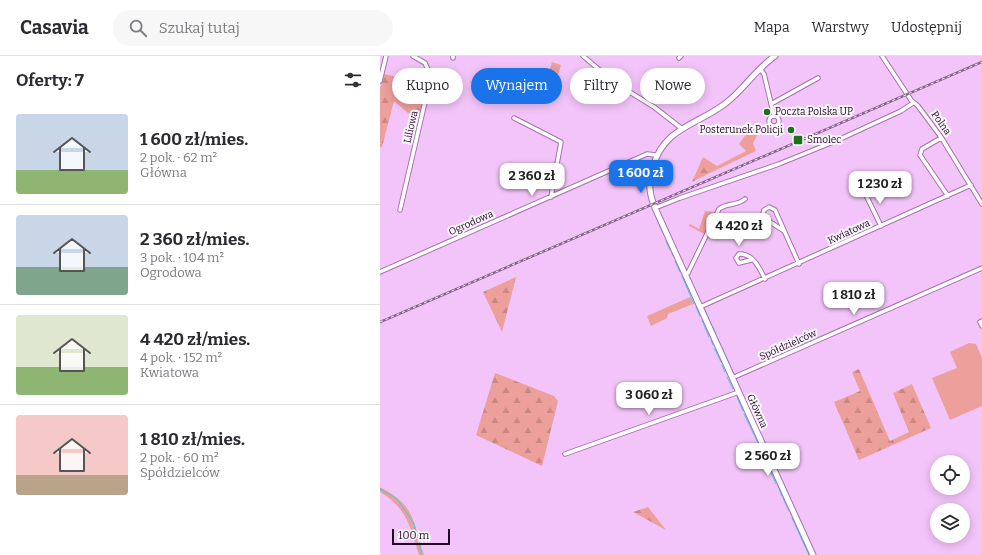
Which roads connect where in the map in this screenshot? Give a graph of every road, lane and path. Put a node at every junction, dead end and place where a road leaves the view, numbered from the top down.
1 (386, 56) edge
2 (413, 56) edge
3 (583, 56) edge
4 (775, 56) edge
5 (882, 56) edge
6 (760, 69) junction
7 (818, 78) dead end
8 (380, 81) edge
9 (913, 103) junction
10 (771, 104) junction
11 (774, 116) dead end
12 (514, 118) dead end
13 (681, 128) junction
14 (941, 138) junction
15 (656, 155) junction
16 (971, 185) junction
17 (864, 191) dead end
18 (551, 196) junction
19 (948, 196) junction
20 (980, 198) edge
21 (745, 199) dead end
22 (982, 204) edge
23 (655, 208) junction
24 (400, 210) dead end
25 (881, 226) junction
26 (784, 231) junction
27 (751, 260) dead end
28 (799, 264) junction
29 (982, 268) edge
30 (380, 272) edge
31 (685, 274) junction
32 (765, 279) junction
33 (700, 307) junction
34 (982, 322) edge
35 (982, 326) edge
36 (732, 378) junction
37 (739, 392) junction
38 (565, 454) dead end
39 (813, 555) edge

1 - 8 street
2 - 24 street, Liliowa
3 - 13 street
4 - 6 street, Główna
5 - 9 street, Polna
6 - 10 street
6 - 13 street, Główna
7 - 10 street
9 - 14 street, Polna
9 - 23 street
10 - 11 street
12 - 18 street
13 - 15 street, Główna
14 - 16 street, Polna
14 - 19 street
15 - 18 street, Ogrodowa
15 - 23 street, Główna
16 - 19 street, Kwiatowa
16 - 20 street, Polna
17 - 25 street
18 - 30 street, Ogrodowa
19 - 25 street, Kwiatowa
20 - 22 street, Polna
21 - 31 street
23 - 31 street, Główna
25 - 28 street, Kwiatowa
26 - 26 street
26 - 28 street
27 - 32 street
28 - 32 street, Kwiatowa
29 - 36 street, Spółdzielców
31 - 33 street, Główna
32 - 33 street, Kwiatowa
33 - 36 street, Główna
34 - 35 street
36 - 37 street, Główna
37 - 38 street
37 - 39 street, Główna

